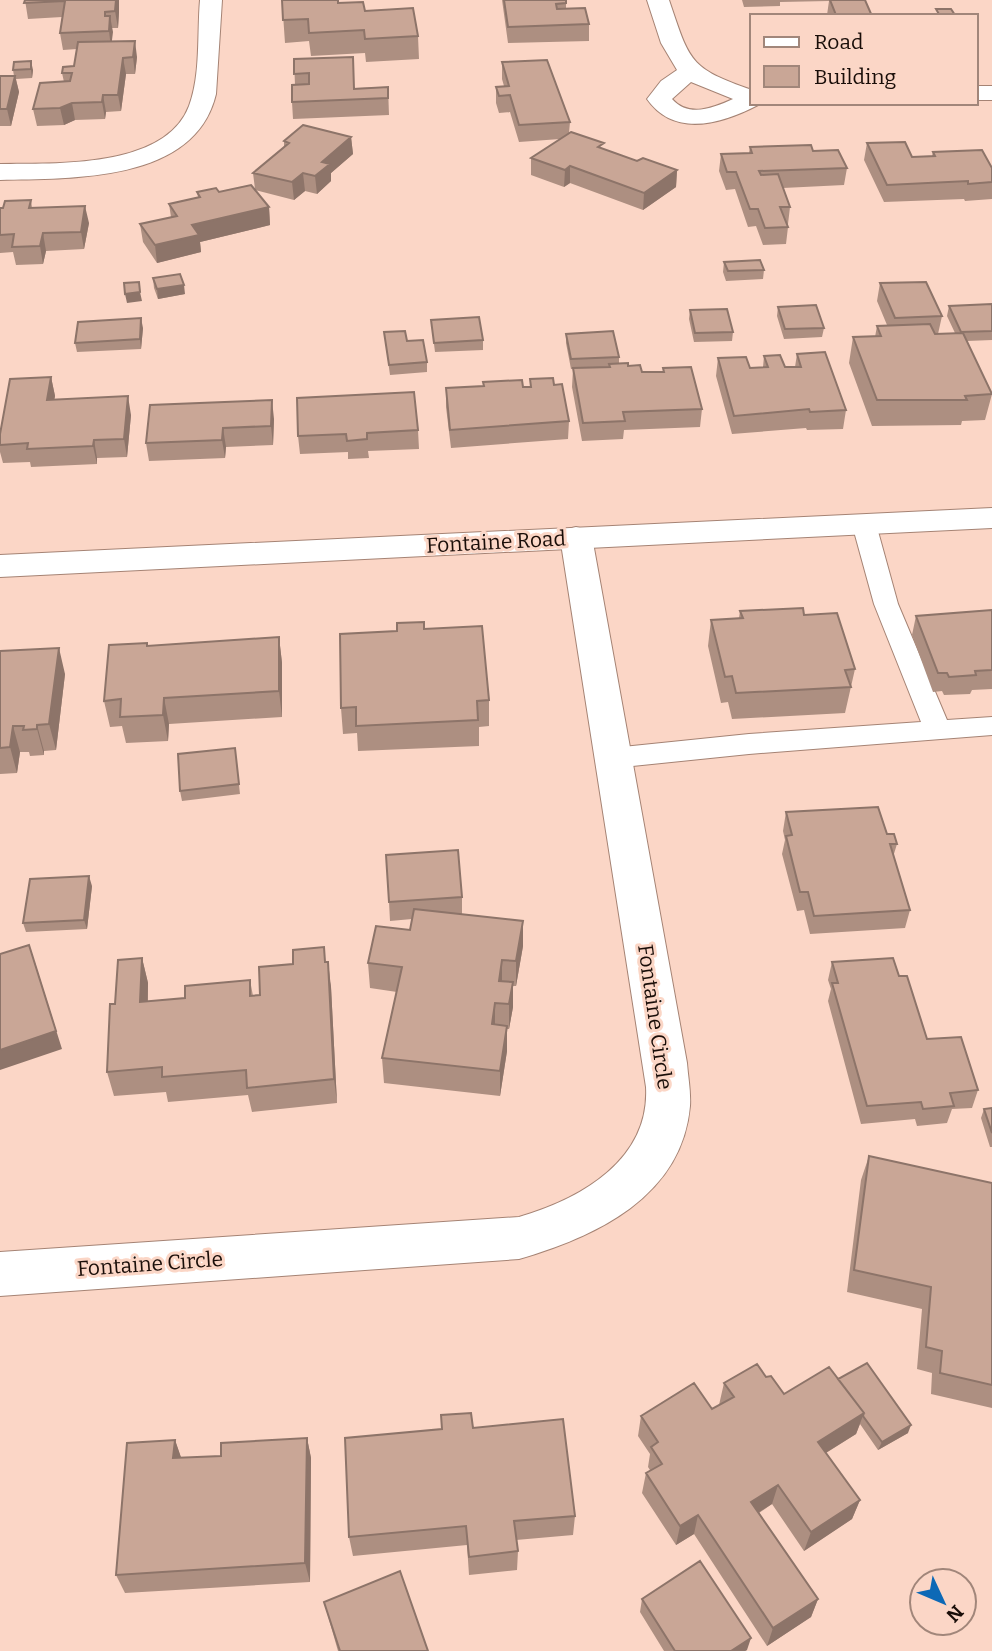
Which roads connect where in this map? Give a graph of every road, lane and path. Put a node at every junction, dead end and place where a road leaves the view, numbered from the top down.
1 (211, 0) edge
2 (657, 0) edge
3 (689, 73) junction
4 (750, 98) edge
5 (750, 100) edge
6 (0, 172) edge
7 (992, 518) edge
8 (864, 524) junction
9 (576, 537) junction
10 (0, 566) edge
11 (992, 726) edge
12 (937, 729) junction
13 (613, 758) junction
14 (0, 1274) edge

1 - 6 street
2 - 3 street
3 - 4 street
3 - 5 street
7 - 8 street, Fontaine Road
8 - 9 street, Fontaine Road
8 - 12 lane
9 - 10 street, Fontaine Road
9 - 13 street, Fontaine Circle
11 - 12 lane
12 - 13 lane
13 - 14 street, Fontaine Circle

